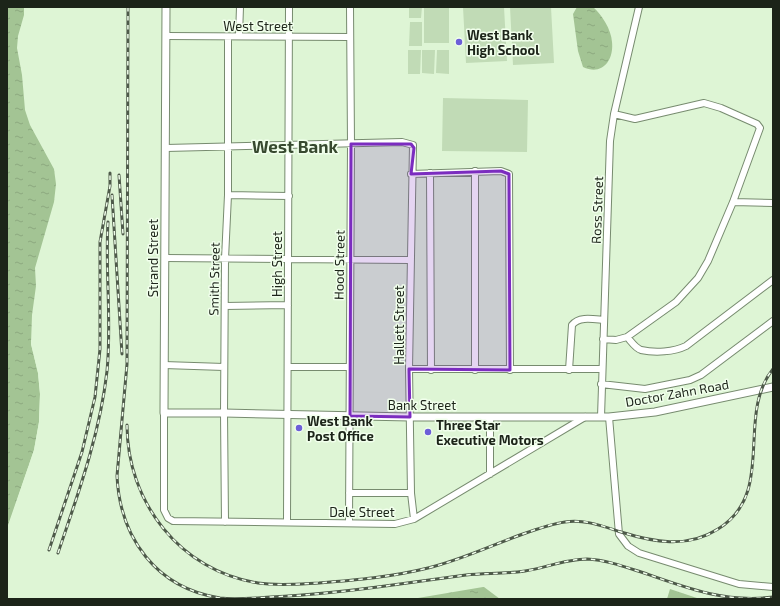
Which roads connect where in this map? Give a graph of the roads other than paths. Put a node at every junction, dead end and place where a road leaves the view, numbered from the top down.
1 (166, 7) edge
2 (240, 7) edge
3 (289, 7) edge
4 (350, 7) edge
5 (639, 7) edge
6 (166, 36) junction
7 (239, 36) junction
8 (228, 37) junction
9 (288, 37) junction
10 (350, 37) junction
11 (614, 114) junction
12 (351, 144) junction
13 (288, 145) junction
14 (227, 146) junction
15 (166, 148) junction
16 (475, 171) junction
17 (430, 173) junction
18 (411, 174) junction
19 (228, 195) junction
20 (289, 196) junction
21 (733, 202) junction
22 (773, 203) edge
23 (165, 258) junction
24 (225, 259) junction
25 (289, 259) junction
26 (350, 260) junction
27 (410, 260) junction
28 (773, 280) edge
29 (288, 305) junction
30 (225, 306) junction
31 (603, 320) junction
32 (773, 321) edge
33 (627, 337) junction
34 (602, 340) junction
35 (164, 365) junction
36 (224, 366) junction
37 (288, 367) junction
38 (349, 368) junction
39 (410, 369) junction
40 (431, 370) junction
41 (475, 370) junction
42 (510, 370) junction
43 (569, 370) junction
44 (601, 370) junction
45 (601, 384) junction
46 (773, 387) edge
47 (164, 413) junction
48 (224, 413) junction
49 (288, 414) junction
50 (350, 416) junction
51 (410, 417) junction
52 (490, 417) junction
53 (584, 417) junction
54 (601, 417) junction
55 (609, 418) junction
56 (490, 474) junction
57 (349, 493) junction
58 (411, 493) junction
59 (164, 510) joint
60 (414, 519) junction
61 (225, 522) junction
62 (287, 522) junction
63 (349, 522) junction
64 (773, 587) edge

1 - 6 street, Strand Street
2 - 7 street
3 - 9 street, High Street
4 - 10 street, Hood Street
5 - 11 street, Ross Street
6 - 8 street, West Street
6 - 15 street, Strand Street
7 - 8 street, West Street
7 - 9 street, West Street
8 - 14 street, Smith Street
9 - 10 street, West Street
9 - 13 street, High Street
10 - 12 street, Hood Street
11 - 21 street
11 - 31 street, Ross Street
12 - 13 street
12 - 18 street, Hallett Street
12 - 26 street, Hood Street
13 - 14 street
13 - 20 street, High Street
14 - 15 street
14 - 19 street, Smith Street
15 - 23 street, Strand Street
16 - 17 street
16 - 41 street
16 - 42 street
17 - 18 street
17 - 40 street
18 - 27 street, Hallett Street
19 - 20 street
19 - 24 street, Smith Street
20 - 25 street, High Street
21 - 22 street
21 - 33 street
23 - 24 street
23 - 35 street, Strand Street
24 - 25 street
24 - 30 street, Smith Street
25 - 26 street
25 - 29 street, High Street
26 - 27 street
26 - 38 street, Hood Street
27 - 39 street, Hallett Street
28 - 33 street
29 - 30 street
29 - 37 street, High Street
30 - 36 street, Smith Street
31 - 34 street, Ross Street
31 - 43 street
32 - 45 street
33 - 34 street
34 - 44 street, Ross Street
35 - 36 street
35 - 47 street, Strand Street
36 - 48 street, Smith Street
37 - 38 street
37 - 49 street, High Street
38 - 50 street, Hood Street
39 - 40 street
39 - 51 street, Hallett Street
40 - 41 street
41 - 42 street
42 - 43 street
43 - 44 street
44 - 45 street, Ross Street
45 - 54 street, Ross Street
46 - 55 street, Doctor Zahn Road
47 - 48 street, Bank Street
47 - 59 street, Strand Street
48 - 49 street, Bank Street
48 - 61 street, Smith Street
49 - 50 street, Bank Street
49 - 62 street, High Street
50 - 51 street, Bank Street
50 - 57 street, Hood Street
51 - 52 street, Bank Street
51 - 58 street, Hallett Street
52 - 53 street, Bank Street
52 - 56 street
53 - 54 street, Doctor Zahn Road
53 - 56 street, Dale Street
54 - 55 street, Doctor Zahn Road
55 - 64 street
56 - 60 street, Dale Street
57 - 58 street
57 - 63 street, Hood Street
58 - 60 street, Hallett Street
59 - 61 street, Dale Street
60 - 63 street, Dale Street
61 - 62 street, Dale Street
62 - 63 street, Dale Street

